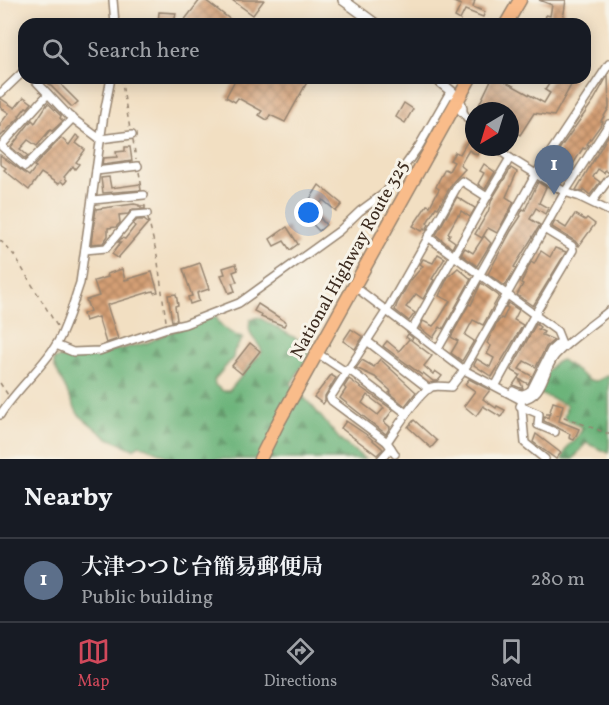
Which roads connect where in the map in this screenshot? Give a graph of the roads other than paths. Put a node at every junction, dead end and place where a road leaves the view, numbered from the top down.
1 (113, 0) edge
2 (343, 0) edge
3 (512, 0) edge
4 (520, 0) edge
5 (114, 18) edge
6 (368, 18) edge
7 (502, 18) edge
8 (510, 18) edge
9 (608, 66) edge
10 (18, 77) edge
11 (39, 84) edge
12 (110, 84) edge
13 (441, 84) edge
14 (467, 84) edge
15 (472, 84) edge
16 (1, 93) edge
17 (48, 94) junction
18 (458, 102) junction
19 (465, 113) edge
20 (72, 118) junction
21 (609, 124) edge
22 (132, 135) road end
23 (100, 139) junction
24 (507, 156) edge
25 (510, 158) junction
26 (138, 166) road end
27 (96, 171) junction
28 (536, 174) junction
29 (609, 179) edge
30 (565, 192) junction
31 (144, 195) road end
32 (487, 196) junction
33 (93, 200) junction
34 (592, 202) junction
35 (609, 211) edge
36 (147, 214) road end
37 (544, 229) junction
38 (428, 237) junction
39 (85, 250) junction
40 (454, 255) junction
41 (480, 274) junction
42 (356, 288) junction
43 (506, 294) junction
44 (387, 310) junction
45 (609, 311) edge
46 (535, 314) junction
47 (412, 330) junction
48 (367, 341) junction
49 (56, 345) junction
50 (438, 350) junction
51 (319, 355) junction
52 (347, 370) junction
53 (464, 370) junction
54 (487, 382) junction
55 (497, 383) junction
56 (429, 389) junction
57 (520, 403) junction
58 (406, 413) junction
59 (0, 415) edge
60 (555, 432) dead end
61 (391, 448) junction
62 (260, 459) edge
63 (268, 459) edge
64 (381, 459) edge
65 (545, 459) edge

1 - 5 street
2 - 6 street
3 - 7 highway
4 - 8 highway
9 - 28 street
10 - 16 street
11 - 17 street
12 - 23 street
13 - 18 street
14 - 18 highway, National Highway Route 325
15 - 18 highway, National Highway Route 325
17 - 20 street
17 - 20 street
18 - 19 street
18 - 42 highway, National Highway Route 325
18 - 49 street
20 - 23 street
21 - 30 street
22 - 23 street
23 - 27 street
24 - 25 street
25 - 28 street
25 - 32 street
26 - 27 street
27 - 33 street
28 - 30 street
28 - 41 street
29 - 34 street
30 - 34 street
30 - 37 street
31 - 33 street
32 - 38 street
32 - 40 street
33 - 39 street
34 - 35 street
36 - 39 street
37 - 43 street
37 - 46 street
38 - 40 street
38 - 44 street
39 - 49 street
40 - 41 street
40 - 47 street
41 - 43 street
41 - 50 street
42 - 44 street
42 - 51 highway, National Highway Route 325
43 - 46 street
43 - 53 street
44 - 47 street
44 - 48 street
45 - 57 street
46 - 55 street
46 - 55 street
47 - 50 street
48 - 52 street
48 - 56 street
49 - 59 street
50 - 53 street
51 - 52 street
51 - 62 highway, National Highway Route 325
51 - 63 highway, National Highway Route 325
52 - 58 street
52 - 61 street
53 - 54 street
53 - 56 street
54 - 55 street
54 - 57 street
56 - 58 street
57 - 60 street
57 - 65 street
58 - 61 street
61 - 64 street

